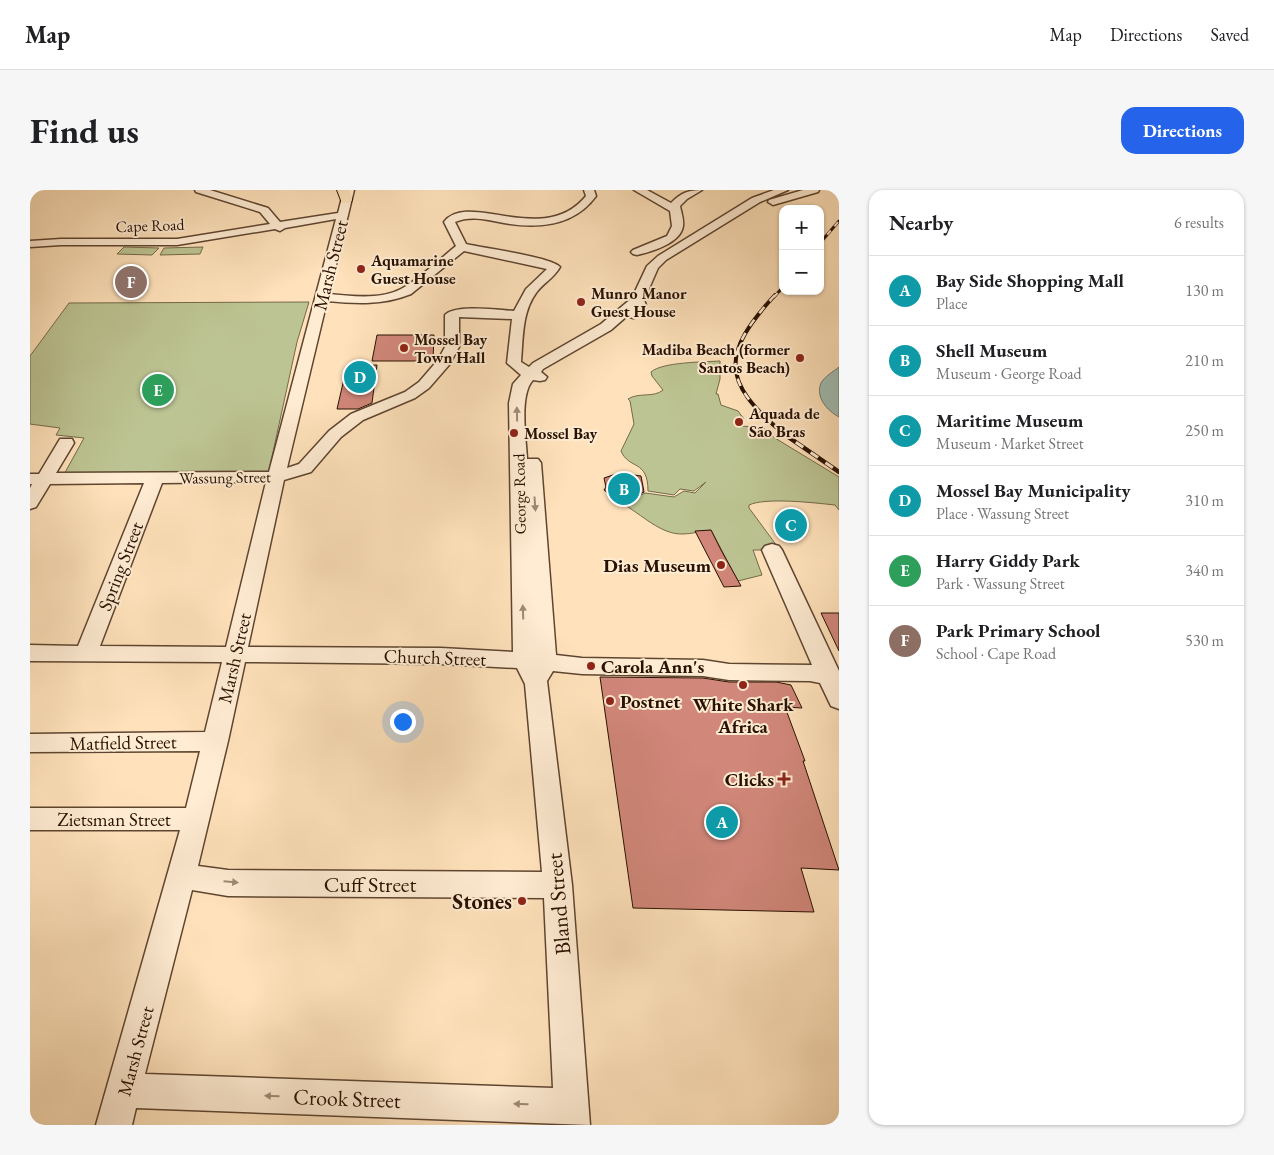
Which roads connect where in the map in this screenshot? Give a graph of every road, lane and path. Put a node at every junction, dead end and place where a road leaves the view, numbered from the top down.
1 (200, 190) edge
2 (589, 190) edge
3 (639, 190) edge
4 (697, 190) edge
5 (783, 190) edge
6 (814, 190) edge
7 (774, 202) dead end
8 (347, 204) edge
9 (675, 209) junction
10 (279, 227) junction
11 (106, 230) dead end
12 (104, 242) junction
13 (32, 244) edge
14 (462, 247) junction
15 (657, 262) junction
16 (322, 297) junction
17 (519, 315) junction
18 (515, 359) junction
19 (535, 374) junction
20 (66, 442) dead end
21 (276, 477) junction
22 (37, 479) edge
23 (155, 479) junction
24 (30, 503) edge
25 (772, 550) dead end
26 (30, 652) edge
27 (86, 654) junction
28 (234, 654) junction
29 (535, 669) junction
30 (834, 678) edge
31 (839, 700) edge
32 (216, 741) junction
33 (38, 743) edge
34 (30, 819) edge
35 (197, 819) junction
36 (182, 877) junction
37 (558, 885) junction
38 (124, 1090) junction
39 (571, 1116) edge
40 (114, 1125) edge

1 - 10 street
2 - 14 street
3 - 9 street
4 - 9 street
5 - 15 street
6 - 7 street
8 - 10 street, Cape Road
8 - 16 street, Marsh Street
9 - 15 street
10 - 12 street, Cape Road
11 - 12 street
12 - 13 street, Cape Road
14 - 16 street
14 - 17 street
15 - 19 street
16 - 21 street, Marsh Street
17 - 18 street
17 - 21 street, Wassung Street
18 - 19 street
18 - 19 street
19 - 29 street, George Road
20 - 22 street
21 - 23 street, Wassung Street
21 - 28 street, Marsh Street
22 - 23 street, Wassung Street
22 - 24 street
23 - 27 street, Spring Street
25 - 30 street
26 - 27 street, Church Street
27 - 28 street, Church Street
28 - 29 street, Church Street
28 - 32 street, Marsh Street
29 - 30 street, Church Street
29 - 37 street, Bland Street
30 - 31 street
32 - 33 street, Matfield Street
32 - 35 street, Marsh Street
34 - 35 street, Zietsman Street
35 - 36 street, Marsh Street
36 -> 37 street, Cuff Street
36 - 38 street, Marsh Street
37 - 39 street, Bland Street
39 -> 38 street, Crook Street
38 - 40 street, Marsh Street

